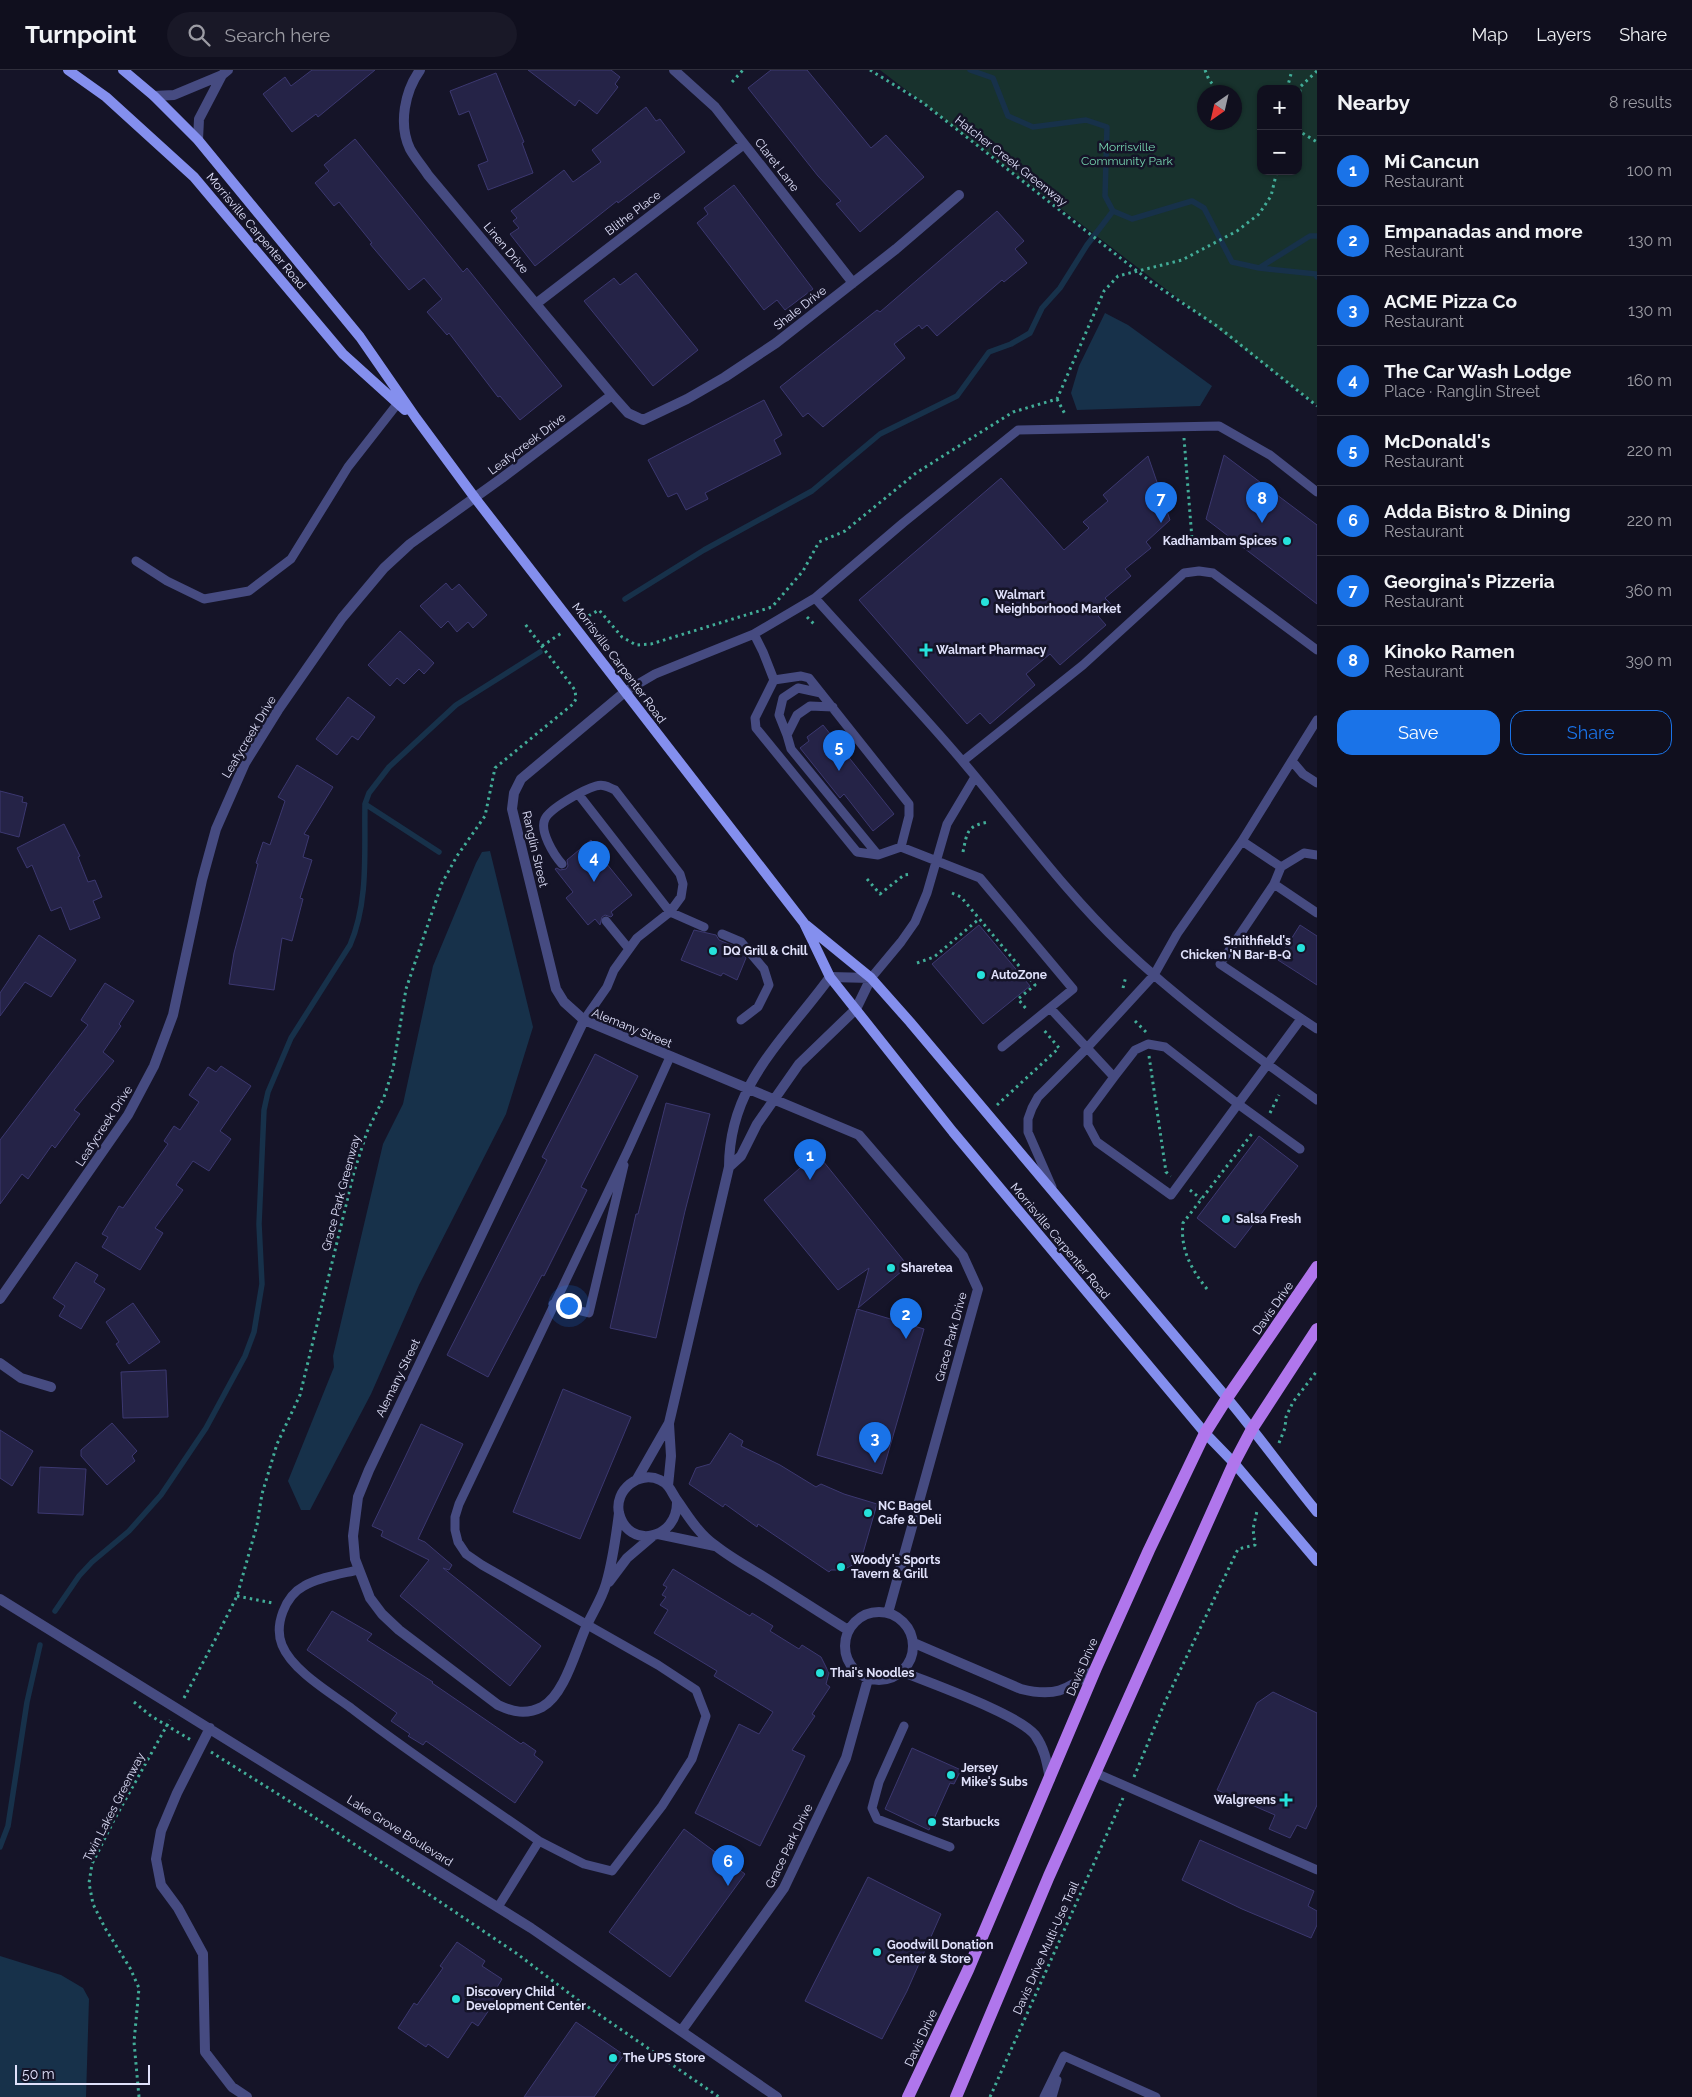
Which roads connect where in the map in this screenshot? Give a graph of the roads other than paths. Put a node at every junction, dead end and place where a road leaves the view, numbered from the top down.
1 (68, 70) edge
2 (124, 70) edge
3 (420, 70) edge
4 (674, 70) edge
5 (225, 72) edge
6 (154, 96) junction
7 (198, 140) junction
8 (744, 144) junction
9 (959, 195) dead end
10 (853, 282) junction
11 (537, 303) junction
12 (612, 395) junction
13 (398, 403) junction
14 (416, 418) junction
15 (642, 420) joint
16 (1317, 492) edge
17 (475, 498) junction
18 (136, 561) dead end
19 (814, 598) junction
20 (754, 634) junction
21 (1317, 650) edge
22 (774, 680) junction
23 (626, 691) junction
24 (821, 693) junction
25 (833, 707) junction
26 (1317, 720) edge
27 (788, 734) junction
28 (1292, 760) junction
29 (962, 761) junction
30 (976, 777) junction
31 (1317, 783) edge
32 (579, 795) junction
33 (1242, 841) junction
34 (901, 847) junction
35 (1317, 855) edge
36 (878, 856) junction
37 (937, 862) junction
38 (562, 864) dead end
39 (1280, 867) junction
40 (1274, 884) junction
41 (670, 912) junction
42 (1317, 913) edge
43 (606, 920) dead end
44 (804, 923) junction
45 (704, 927) dead end
46 (722, 934) dead end
47 (629, 949) junction
48 (1154, 975) junction
49 (830, 978) junction
50 (871, 978) junction
51 (1050, 1008) junction
52 (856, 1009) junction
53 (1301, 1018) junction
54 (584, 1020) junction
55 (741, 1020) dead end
56 (1317, 1029) edge
57 (1002, 1047) dead end
58 (1086, 1049) junction
59 (670, 1057) junction
60 (1268, 1066) junction
61 (1114, 1077) junction
62 (746, 1089) junction
63 (773, 1099) junction
64 (1317, 1100) edge
65 (1238, 1104) junction
66 (1300, 1148) dead end
67 (628, 1150) junction
68 (729, 1167) junction
69 (1055, 1194) junction
70 (1317, 1267) edge
71 (0, 1299) edge
72 (553, 1304) junction
73 (1317, 1329) edge
74 (0, 1363) edge
75 (51, 1387) dead end
76 (1227, 1398) junction
77 (669, 1423) junction
78 (1252, 1429) junction
79 (1205, 1433) junction
80 (1234, 1463) junction
81 (636, 1480) junction
82 (668, 1486) junction
83 (677, 1501) junction
84 (1317, 1512) edge
85 (619, 1513) junction
86 (656, 1535) junction
87 (715, 1546) junction
88 (1317, 1561) edge
89 (358, 1570) junction
90 (605, 1587) junction
91 (0, 1599) edge
92 (888, 1613) junction
93 (587, 1624) junction
94 (848, 1630) junction
95 (914, 1643) junction
96 (1096, 1668) junction
97 (903, 1672) junction
98 (868, 1679) junction
99 (904, 1726) dead end
100 (210, 1728) junction
101 (1096, 1772) junction
102 (1050, 1779) junction
103 (540, 1841) junction
104 (950, 1847) dead end
105 (1317, 1870) edge
106 (498, 1908) junction
107 (682, 2030) junction
108 (1064, 2056) junction
109 (773, 2096) edge
110 (247, 2097) edge
111 (908, 2097) edge
112 (956, 2097) edge
113 (1044, 2097) edge
114 (1052, 2097) edge
115 (1156, 2097) edge

1 - 13 main road, Morrisville Carpenter Road
2 - 6 main road, Morrisville Carpenter Road
3 - 11 street, Linen Drive
4 - 8 street, Claret Lane
5 - 6 street
5 - 7 street
6 - 7 main road, Morrisville Carpenter Road
7 - 14 main road, Morrisville Carpenter Road
8 - 10 street, Claret Lane
8 - 11 street, Blithe Place
9 - 10 street, Shale Drive
10 - 15 street, Shale Drive
11 - 12 street, Linen Drive
12 - 15 street, Linen Drive
12 - 17 street, Leafycreek Drive
13 - 14 main road, Morrisville Carpenter Road
13 - 18 lane
14 - 17 main road, Morrisville Carpenter Road
16 - 19 lane
17 - 23 main road, Morrisville Carpenter Road
17 - 71 street, Leafycreek Drive
19 - 20 lane
19 - 29 lane
20 - 22 lane
20 - 23 lane
21 - 29 lane
22 - 24 lane
22 - 36 lane
23 - 44 main road, Morrisville Carpenter Road
23 - 54 street, Ranglin Street
24 - 25 lane
24 - 27 lane
25 - 27 lane
25 - 34 lane
26 - 28 lane
27 - 36 lane
28 - 31 lane
28 - 33 lane
29 - 30 lane
30 - 37 lane
30 - 48 lane
32 - 38 lane
32 - 41 lane
32 - 41 lane
33 - 39 lane
33 - 48 lane
34 - 36 lane
34 - 37 lane
35 - 39 lane
37 - 50 lane
37 - 51 lane
39 - 40 lane
40 - 42 lane
40 - 53 lane
41 - 45 lane
41 - 47 lane
43 - 47 lane
44 - 49 main road, Morrisville Carpenter Road
44 - 50 main road, Morrisville Carpenter Road
46 - 55 lane
47 - 54 lane
48 - 58 lane
48 - 60 lane
49 - 50 street
49 - 52 main road, Morrisville Carpenter Road
49 - 62 street
50 - 52 street
50 - 69 main road, Morrisville Carpenter Road
51 - 57 lane
51 - 58 lane
52 - 63 street
52 - 79 main road, Morrisville Carpenter Road
53 - 56 lane
53 - 60 lane
54 - 59 street, Alemany Street
54 - 89 street, Alemany Street
58 - 61 lane
58 - 69 lane
59 - 62 street, Alemany Street
59 - 67 lane
60 - 64 lane
60 - 65 lane
61 - 65 lane
61 - 65 lane
62 - 63 street, Alemany Street
62 - 68 street
63 - 68 street
63 - 92 street, Grace Park Drive
65 - 66 lane
67 - 72 lane
67 - 72 lane
68 - 77 street
69 - 76 main road, Morrisville Carpenter Road
70 - 76 main road, Davis Drive
72 - 93 lane
73 - 78 main road
74 - 75 street
76 - 78 main road, Morrisville Carpenter Road
76 - 79 main road, Davis Drive
77 - 81 street
77 - 82 street
78 - 80 main road
78 - 84 main road, Morrisville Carpenter Road
79 - 80 main road, Morrisville Carpenter Road
79 - 96 main road, Davis Drive
80 - 88 main road, Morrisville Carpenter Road
80 - 101 main road
81 - 82 street
81 - 85 street
82 - 83 street
83 - 86 street
83 - 87 street
85 - 86 street
85 - 90 street, Alemany Street
86 - 87 street
86 - 90 street, Alemany Street
87 - 94 street
89 - 93 street, Alemany Street
89 - 103 lane
90 - 93 street, Alemany Street
91 - 100 street, Lake Grove Boulevard
92 - 94 street
92 - 95 street
93 - 103 lane
94 - 98 street
95 - 96 street
95 - 97 street
96 - 102 main road, Davis Drive
97 - 98 street
97 - 102 street
98 - 107 street, Grace Park Drive
99 - 104 lane
100 - 106 street, Lake Grove Boulevard
100 - 110 street
101 - 105 lane
101 - 112 main road
102 - 111 main road, Davis Drive
103 - 106 lane
106 - 107 street, Lake Grove Boulevard
107 - 109 street, Lake Grove Boulevard
108 - 113 lane
108 - 114 lane
108 - 115 lane

